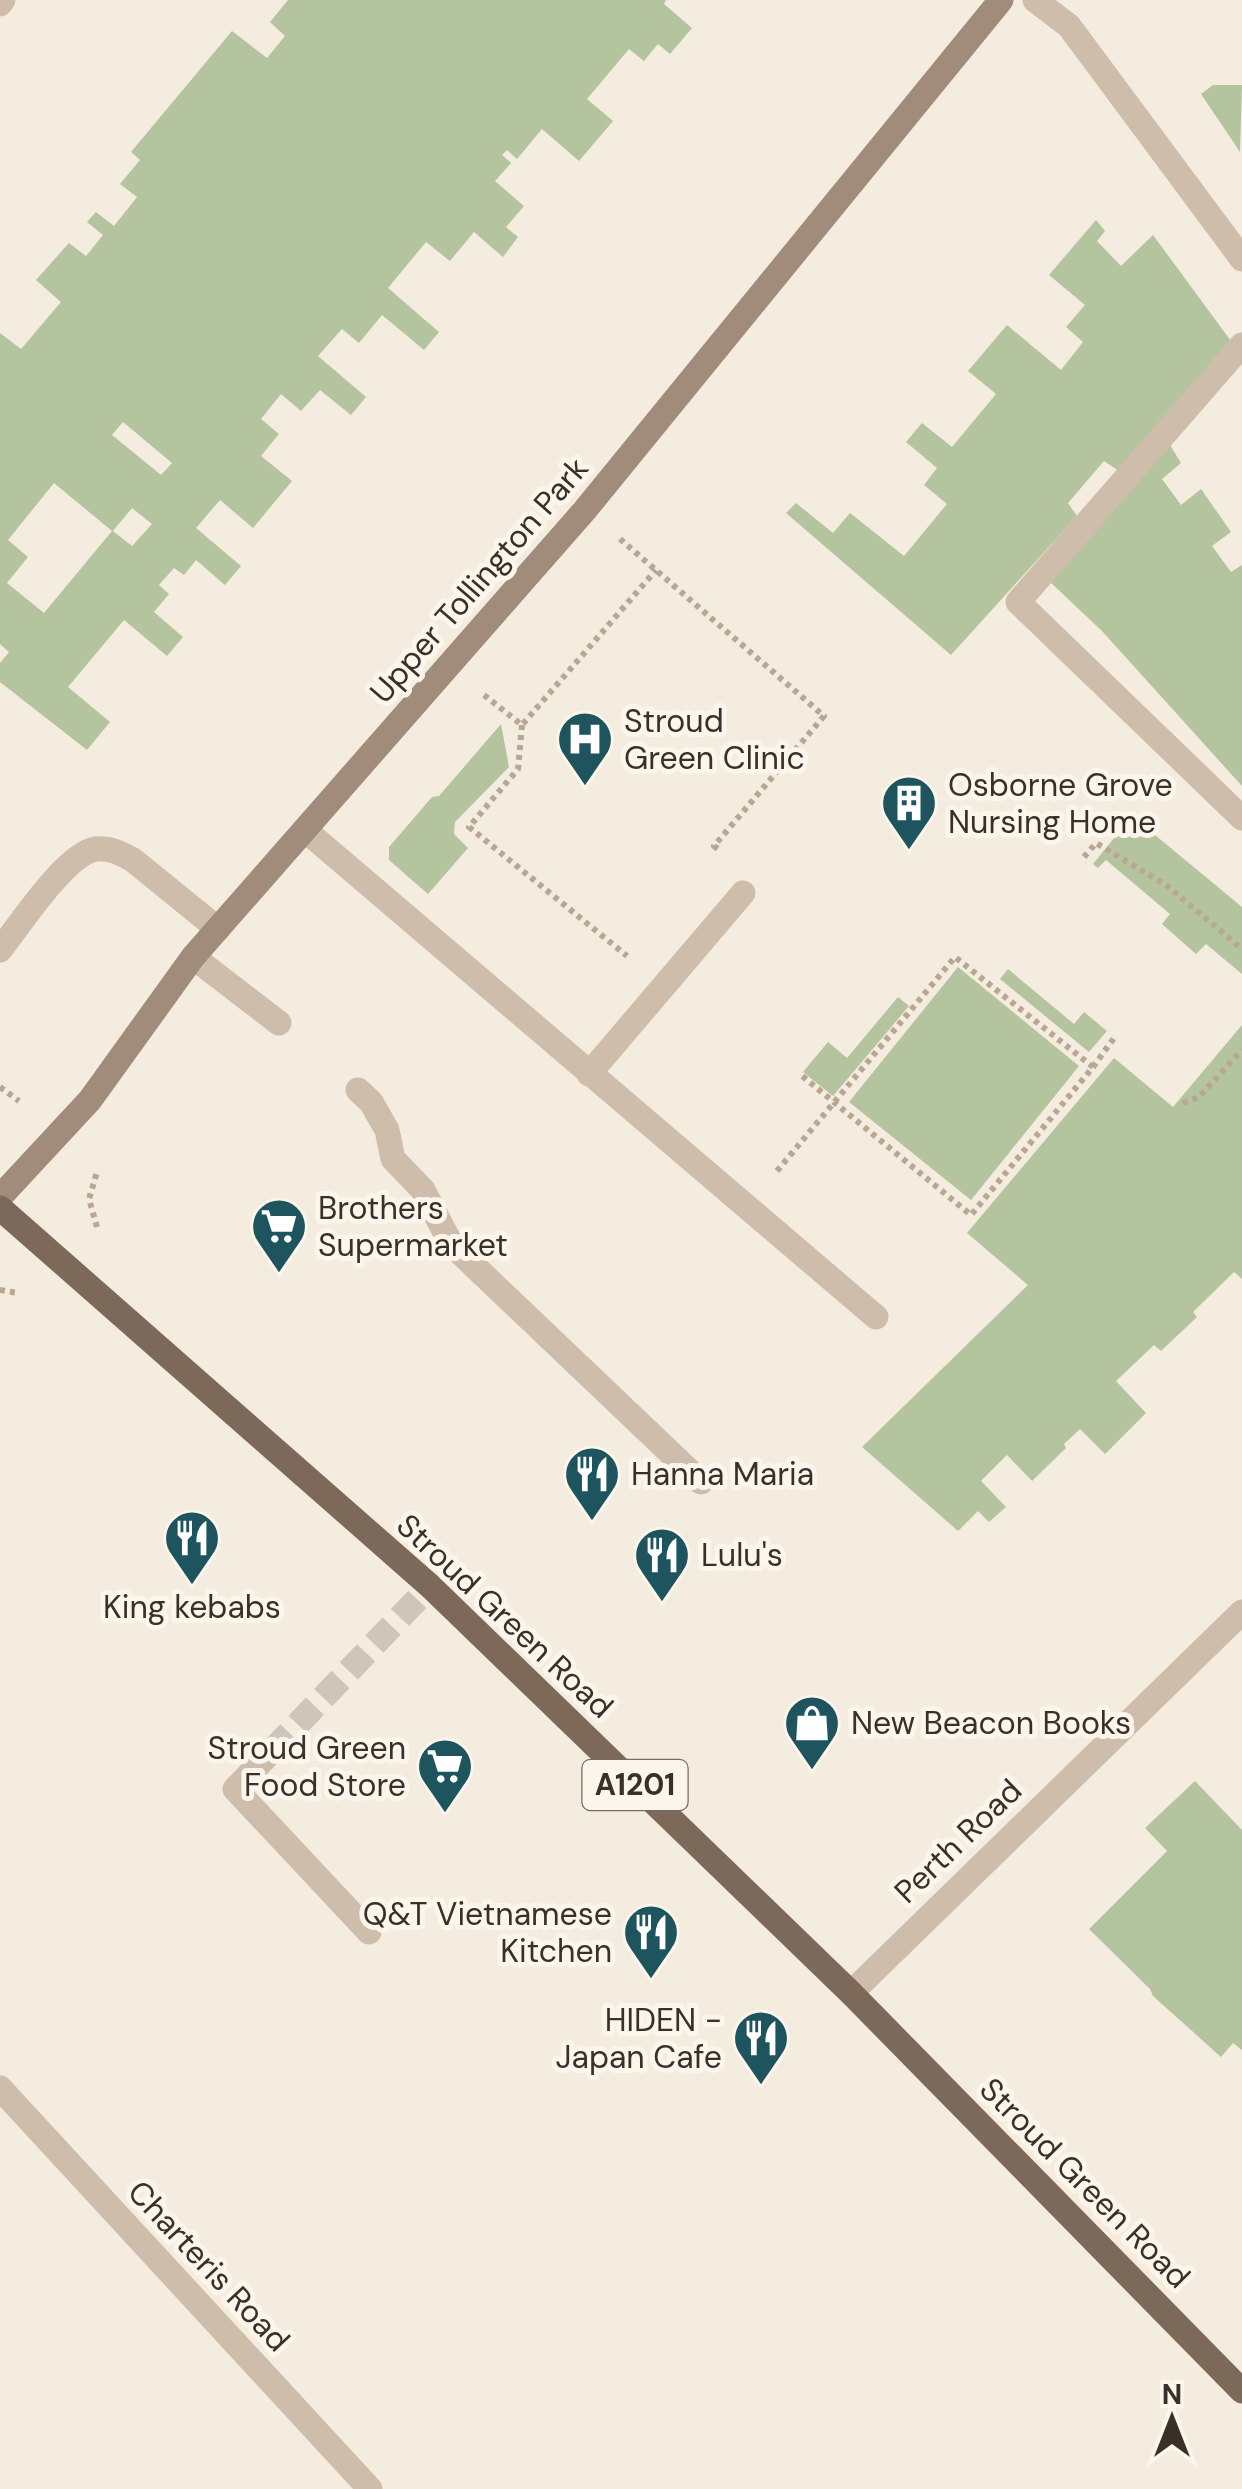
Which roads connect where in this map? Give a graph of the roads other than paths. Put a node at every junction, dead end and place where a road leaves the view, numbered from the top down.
1 (1001, 0) edge
2 (1036, 0) edge
3 (1242, 259) edge
4 (1242, 346) edge
5 (1242, 818) edge
6 (305, 830) junction
7 (743, 893) road end
8 (218, 929) junction
9 (0, 950) edge
10 (193, 957) junction
11 (279, 1023) dead end
12 (589, 1074) junction
13 (358, 1090) dead end
14 (0, 1197) edge
15 (0, 1208) edge
16 (876, 1316) dead end
17 (701, 1482) dead end
18 (1242, 1612) edge
19 (272, 1750) tunnel mouth
20 (369, 1932) dead end
21 (851, 1993) junction
22 (0, 2088) edge
23 (1242, 2390) edge
24 (370, 2489) edge

1 - 6 main road, Upper Tollington Park
2 - 3 street
4 - 5 street
6 - 8 main road, Upper Tollington Park
6 - 12 street
7 - 12 street
8 - 9 street
8 - 10 main road, Upper Tollington Park
10 - 11 street
10 - 14 main road, Upper Tollington Park
12 - 16 street
13 - 17 street
15 - 21 main road, Stroud Green Road / A1201
18 - 21 street, Perth Road
19 - 20 street
21 - 23 main road, Stroud Green Road / A1201
22 - 24 street, Charteris Road

